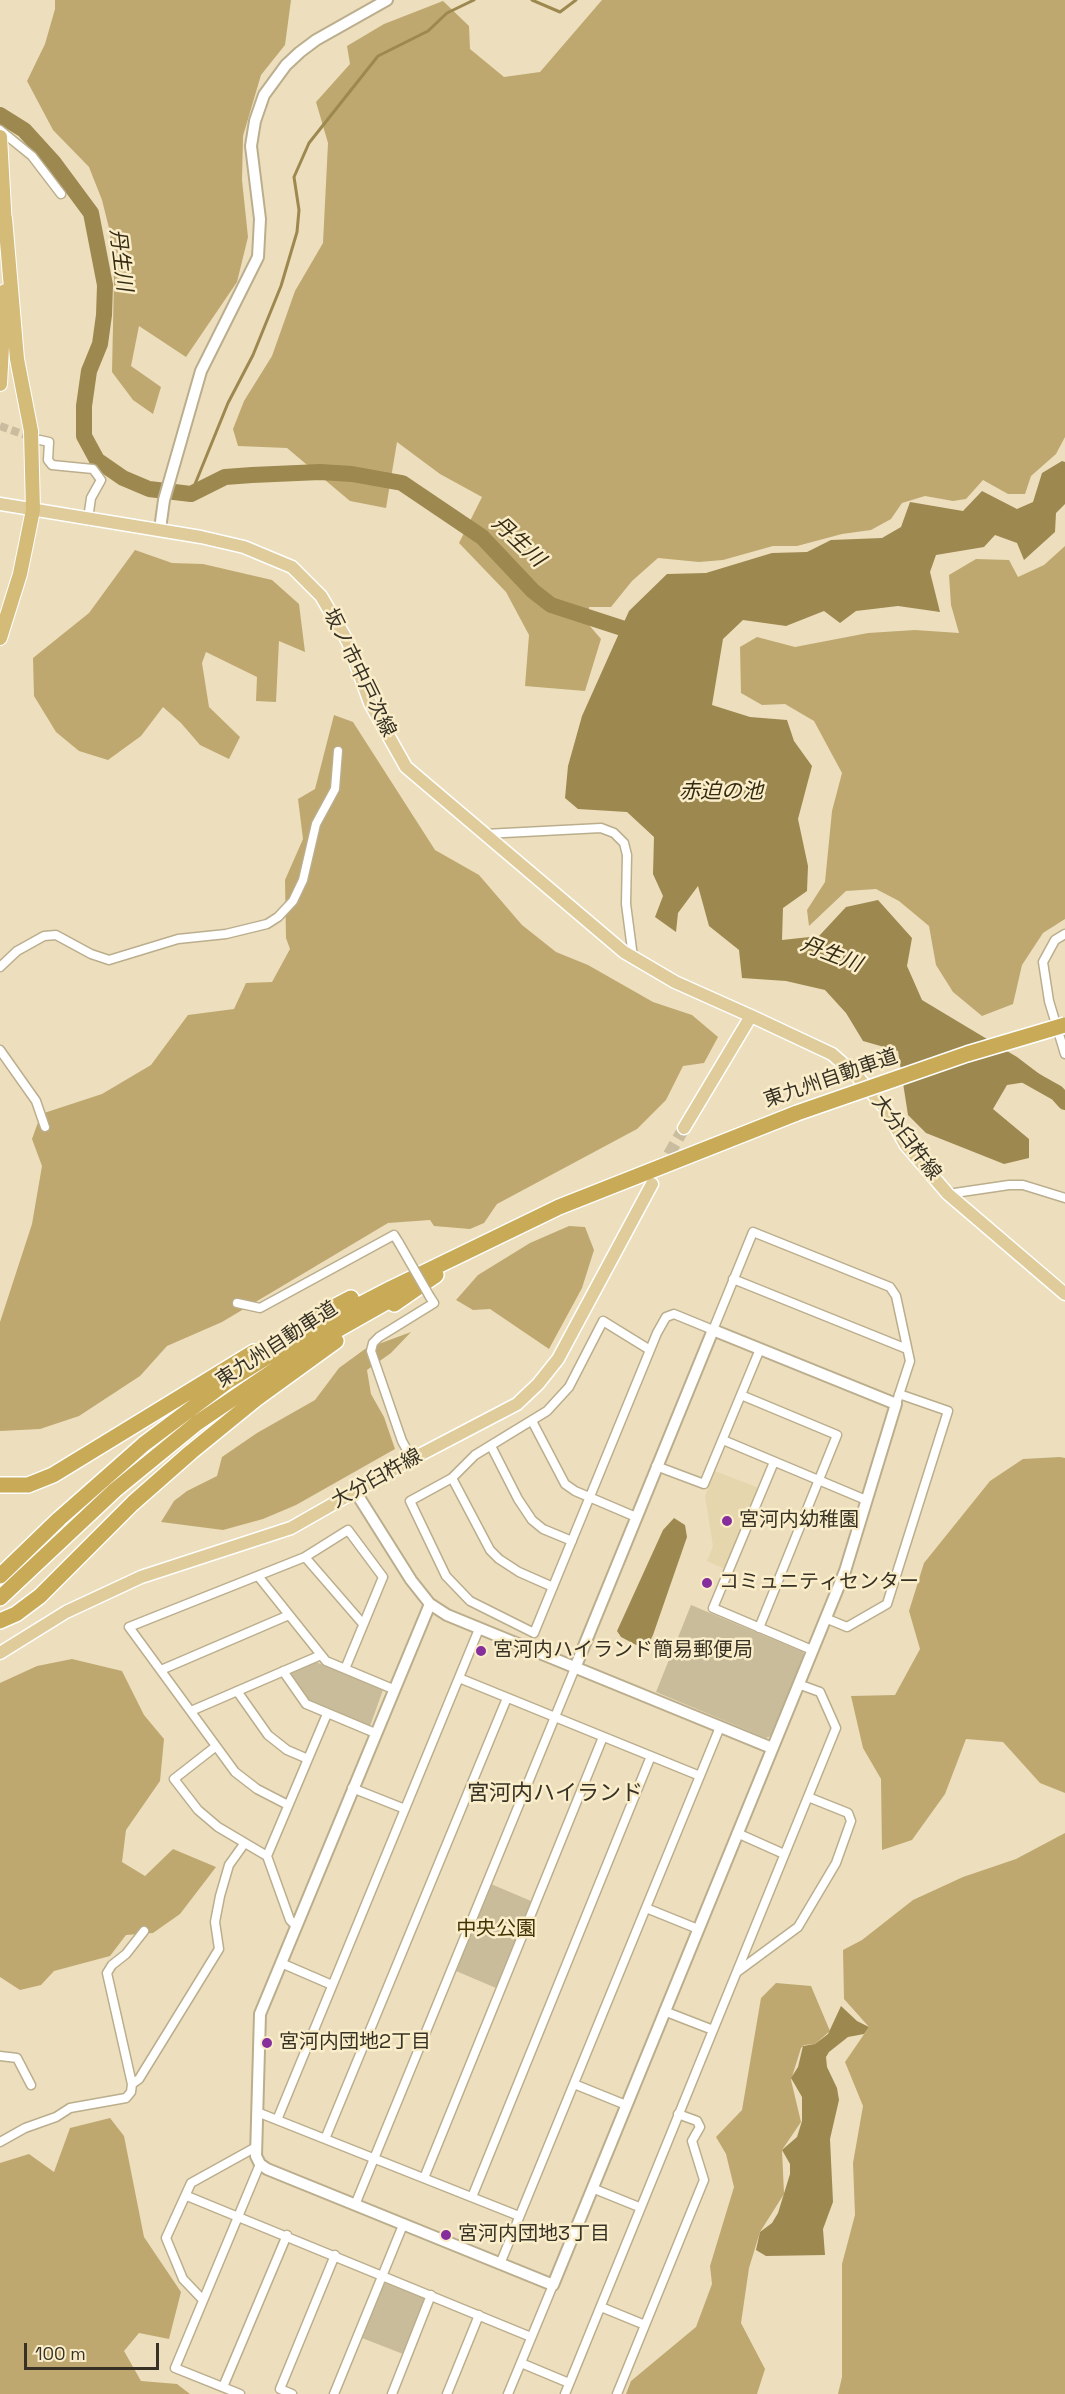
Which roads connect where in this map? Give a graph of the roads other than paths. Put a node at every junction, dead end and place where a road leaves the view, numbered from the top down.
1 (387, 0) edge
2 (0, 130) edge
3 (0, 138) edge
4 (0, 155) edge
5 (0, 175) edge
6 (61, 194) dead end
7 (5, 218) junction
8 (0, 232) edge
9 (0, 384) edge
10 (40, 440) dead end
11 (0, 504) edge
12 (33, 510) junction
13 (88, 519) junction
14 (160, 529) junction
15 (0, 638) edge
16 (338, 751) dead end
17 (484, 834) junction
18 (1065, 934) edge
19 (633, 957) junction
20 (0, 967) edge
21 (751, 1016) junction
22 (1065, 1025) edge
23 (0, 1050) edge
24 (1065, 1054) edge
25 (45, 1127) dead end
26 (684, 1128) tunnel mouth
27 (652, 1184) tunnel mouth
28 (616, 1185) junction
29 (948, 1194) junction
30 (1065, 1198) edge
31 (559, 1208) junction
32 (436, 1275) junction
33 (733, 1279) junction
34 (1065, 1294) edge
35 (237, 1303) dead end
36 (713, 1330) junction
37 (760, 1349) junction
38 (907, 1349) junction
39 (650, 1350) junction
40 (741, 1395) junction
41 (897, 1399) junction
42 (532, 1421) junction
43 (723, 1440) junction
44 (491, 1446) junction
45 (412, 1459) junction
46 (774, 1462) junction
47 (656, 1466) junction
48 (452, 1478) junction
49 (818, 1480) junction
50 (110, 1484) junction
51 (0, 1485) edge
52 (355, 1491) junction
53 (590, 1497) junction
54 (866, 1500) junction
55 (636, 1517) junction
56 (572, 1541) junction
57 (305, 1557) junction
58 (0, 1576) edge
59 (258, 1576) junction
60 (553, 1587) junction
61 (0, 1598) edge
62 (430, 1604) junction
63 (289, 1615) junction
64 (825, 1618) junction
65 (0, 1621) edge
66 (363, 1624) junction
67 (759, 1628) junction
68 (479, 1629) junction
69 (812, 1650) junction
70 (0, 1653) edge
71 (321, 1655) junction
72 (575, 1668) junction
73 (345, 1669) junction
74 (161, 1670) junction
75 (283, 1671) junction
76 (459, 1678) junction
77 (798, 1684) junction
78 (393, 1689) junction
79 (237, 1691) junction
80 (507, 1698) junction
81 (191, 1711) junction
82 (327, 1714) junction
83 (555, 1718) junction
84 (720, 1727) junction
85 (375, 1733) junction
86 (603, 1737) junction
87 (215, 1747) junction
88 (772, 1748) junction
89 (651, 1756) junction
90 (308, 1759) junction
91 (700, 1776) junction
92 (352, 1788) junction
93 (808, 1797) junction
94 (288, 1805) junction
95 (405, 1809) junction
96 (737, 1833) junction
97 (244, 1844) junction
98 (784, 1854) junction
99 (267, 1856) junction
100 (646, 1908) junction
101 (296, 1926) junction
102 (698, 1929) junction
103 (144, 1930) dead end
104 (281, 1963) junction
105 (737, 1973) junction
106 (332, 1985) junction
107 (664, 2011) junction
108 (713, 2030) junction
109 (0, 2056) edge
110 (132, 2084) junction
111 (574, 2084) junction
112 (32, 2085) dead end
113 (626, 2105) junction
114 (257, 2112) junction
115 (678, 2114) junction
116 (277, 2120) junction
117 (325, 2139) junction
118 (0, 2142) edge
119 (256, 2147) junction
120 (374, 2158) junction
121 (260, 2164) junction
122 (424, 2178) junction
123 (592, 2188) junction
124 (187, 2196) junction
125 (472, 2197) junction
126 (355, 2205) junction
127 (639, 2207) junction
128 (238, 2215) junction
129 (519, 2216) junction
130 (403, 2225) junction
131 (287, 2235) junction
132 (335, 2254) junction
133 (500, 2264) junction
134 (383, 2275) junction
135 (553, 2285) junction
136 (431, 2295) junction
137 (203, 2300) junction
138 (601, 2307) junction
139 (479, 2315) junction
140 (645, 2325) junction
141 (531, 2337) junction
142 (520, 2363) junction
143 (569, 2383) junction
144 (223, 2387) junction
145 (279, 2392) edge
146 (240, 2394) edge
147 (292, 2394) edge
148 (334, 2394) edge
149 (392, 2394) edge
150 (447, 2394) edge
151 (508, 2394) edge
152 (565, 2394) edge
153 (617, 2394) edge

1 - 14 street
2 - 6 street
3 - 4 highway
3 - 7 highway
5 - 8 highway
7 - 9 highway
7 - 12 highway
10 - 13 street
11 - 12 main road, 坂ノ市中戸次線
12 - 13 main road, 坂ノ市中戸次線
12 - 15 highway
13 - 14 main road, 坂ノ市中戸次線
14 - 17 main road, 坂ノ市中戸次線
16 - 20 street
17 - 19 main road, 坂ノ市中戸次線
17 - 19 street
18 - 24 street
19 - 21 main road, 坂ノ市中戸次線
21 - 26 main road
21 - 29 main road, 大分臼杵線
22 - 28 highway, 東九州自動車道, bridge
23 - 25 street
27 - 45 main road, 大分臼杵線
28 - 31 highway, 東九州自動車道
28 - 32 highway, 東九州自動車道
29 - 30 street
29 - 34 main road, 大分臼杵線
31 - 50 highway, 東九州自動車道
31 - 51 highway
32 - 50 highway, 東九州自動車道
32 - 65 highway
33 - 36 street
33 - 38 street
33 - 38 street
35 - 45 street, bridge
36 - 37 street
36 - 39 street
36 - 47 street
37 - 40 street
37 - 41 street
38 - 41 street
39 - 42 street
39 - 53 street
40 - 43 street
40 - 49 street
41 - 54 street
41 - 64 street
42 - 44 street
42 - 53 street
43 - 46 street
43 - 47 street
44 - 48 street
44 - 56 street
45 - 52 main road, 大分臼杵線
46 - 49 street
46 - 67 street
47 - 55 street
48 - 60 street
48 - 60 street
49 - 54 street
49 - 67 street
50 - 58 highway, 東九州自動車道
50 - 61 highway, 東九州自動車道
52 - 62 street
52 - 70 main road, 大分臼杵線
53 - 55 street
53 - 56 street
54 - 64 street
55 - 72 street
56 - 60 street
57 - 59 street
57 - 66 street
57 - 66 street
59 - 63 street
59 - 74 street
62 - 68 street
62 - 78 street
63 - 71 street
63 - 74 street
64 - 69 street
66 - 73 street
67 - 69 street
68 - 72 street
68 - 76 street
69 - 77 street
71 - 73 street
71 - 75 street
72 - 83 street
72 - 84 street
73 - 78 street
74 - 81 street
75 - 79 street
75 - 82 street
76 - 80 street
76 - 95 street
77 - 88 street
77 - 93 street
78 - 85 street
79 - 81 street
79 - 90 street
80 - 83 street
80 - 117 street
81 - 87 street
82 - 85 street
82 - 90 street
83 - 86 street
83 - 120 street
84 - 88 street
84 - 91 street
85 - 92 street
86 - 89 street
86 - 122 street
87 - 94 street
87 - 97 street
88 - 96 street
89 - 91 street
89 - 125 street
90 - 94 street
91 - 100 street
92 - 95 street
92 - 101 street
93 - 98 street
93 - 105 street
94 - 99 street
95 - 106 street
96 - 98 street
96 - 102 street
97 - 99 street
97 - 110 street
98 - 105 street
99 - 101 street
100 - 102 street
100 - 111 street
101 - 104 street
102 - 107 street
103 - 110 street
104 - 106 street
104 - 114 street
105 - 108 street
106 - 116 street
107 - 108 street
107 - 113 street
108 - 115 street
109 - 112 street
110 - 118 street
111 - 113 street
111 - 129 street
113 - 123 street
114 - 116 street
114 - 119 street
115 - 127 street
115 - 140 street
116 - 117 street
117 - 120 street
119 - 121 street
119 - 124 street
120 - 122 street
120 - 126 street
121 - 126 street
121 - 128 street
122 - 125 street
123 - 127 street
123 - 135 street
124 - 128 street
124 - 137 street
125 - 129 street
126 - 130 street
127 - 138 street
128 - 131 street
128 - 137 street
129 - 133 street
130 - 133 street
130 - 134 street
131 - 132 street
131 - 144 street
132 - 134 street
132 - 145 street
133 - 135 street
134 - 136 street
134 - 148 street
135 - 141 street
136 - 139 street
136 - 149 street
137 - 144 street
138 - 140 street
138 - 143 street
139 - 141 street
139 - 150 street
140 - 153 street
141 - 142 street
142 - 143 street
142 - 151 street
143 - 152 street
144 - 146 street
145 - 147 street

